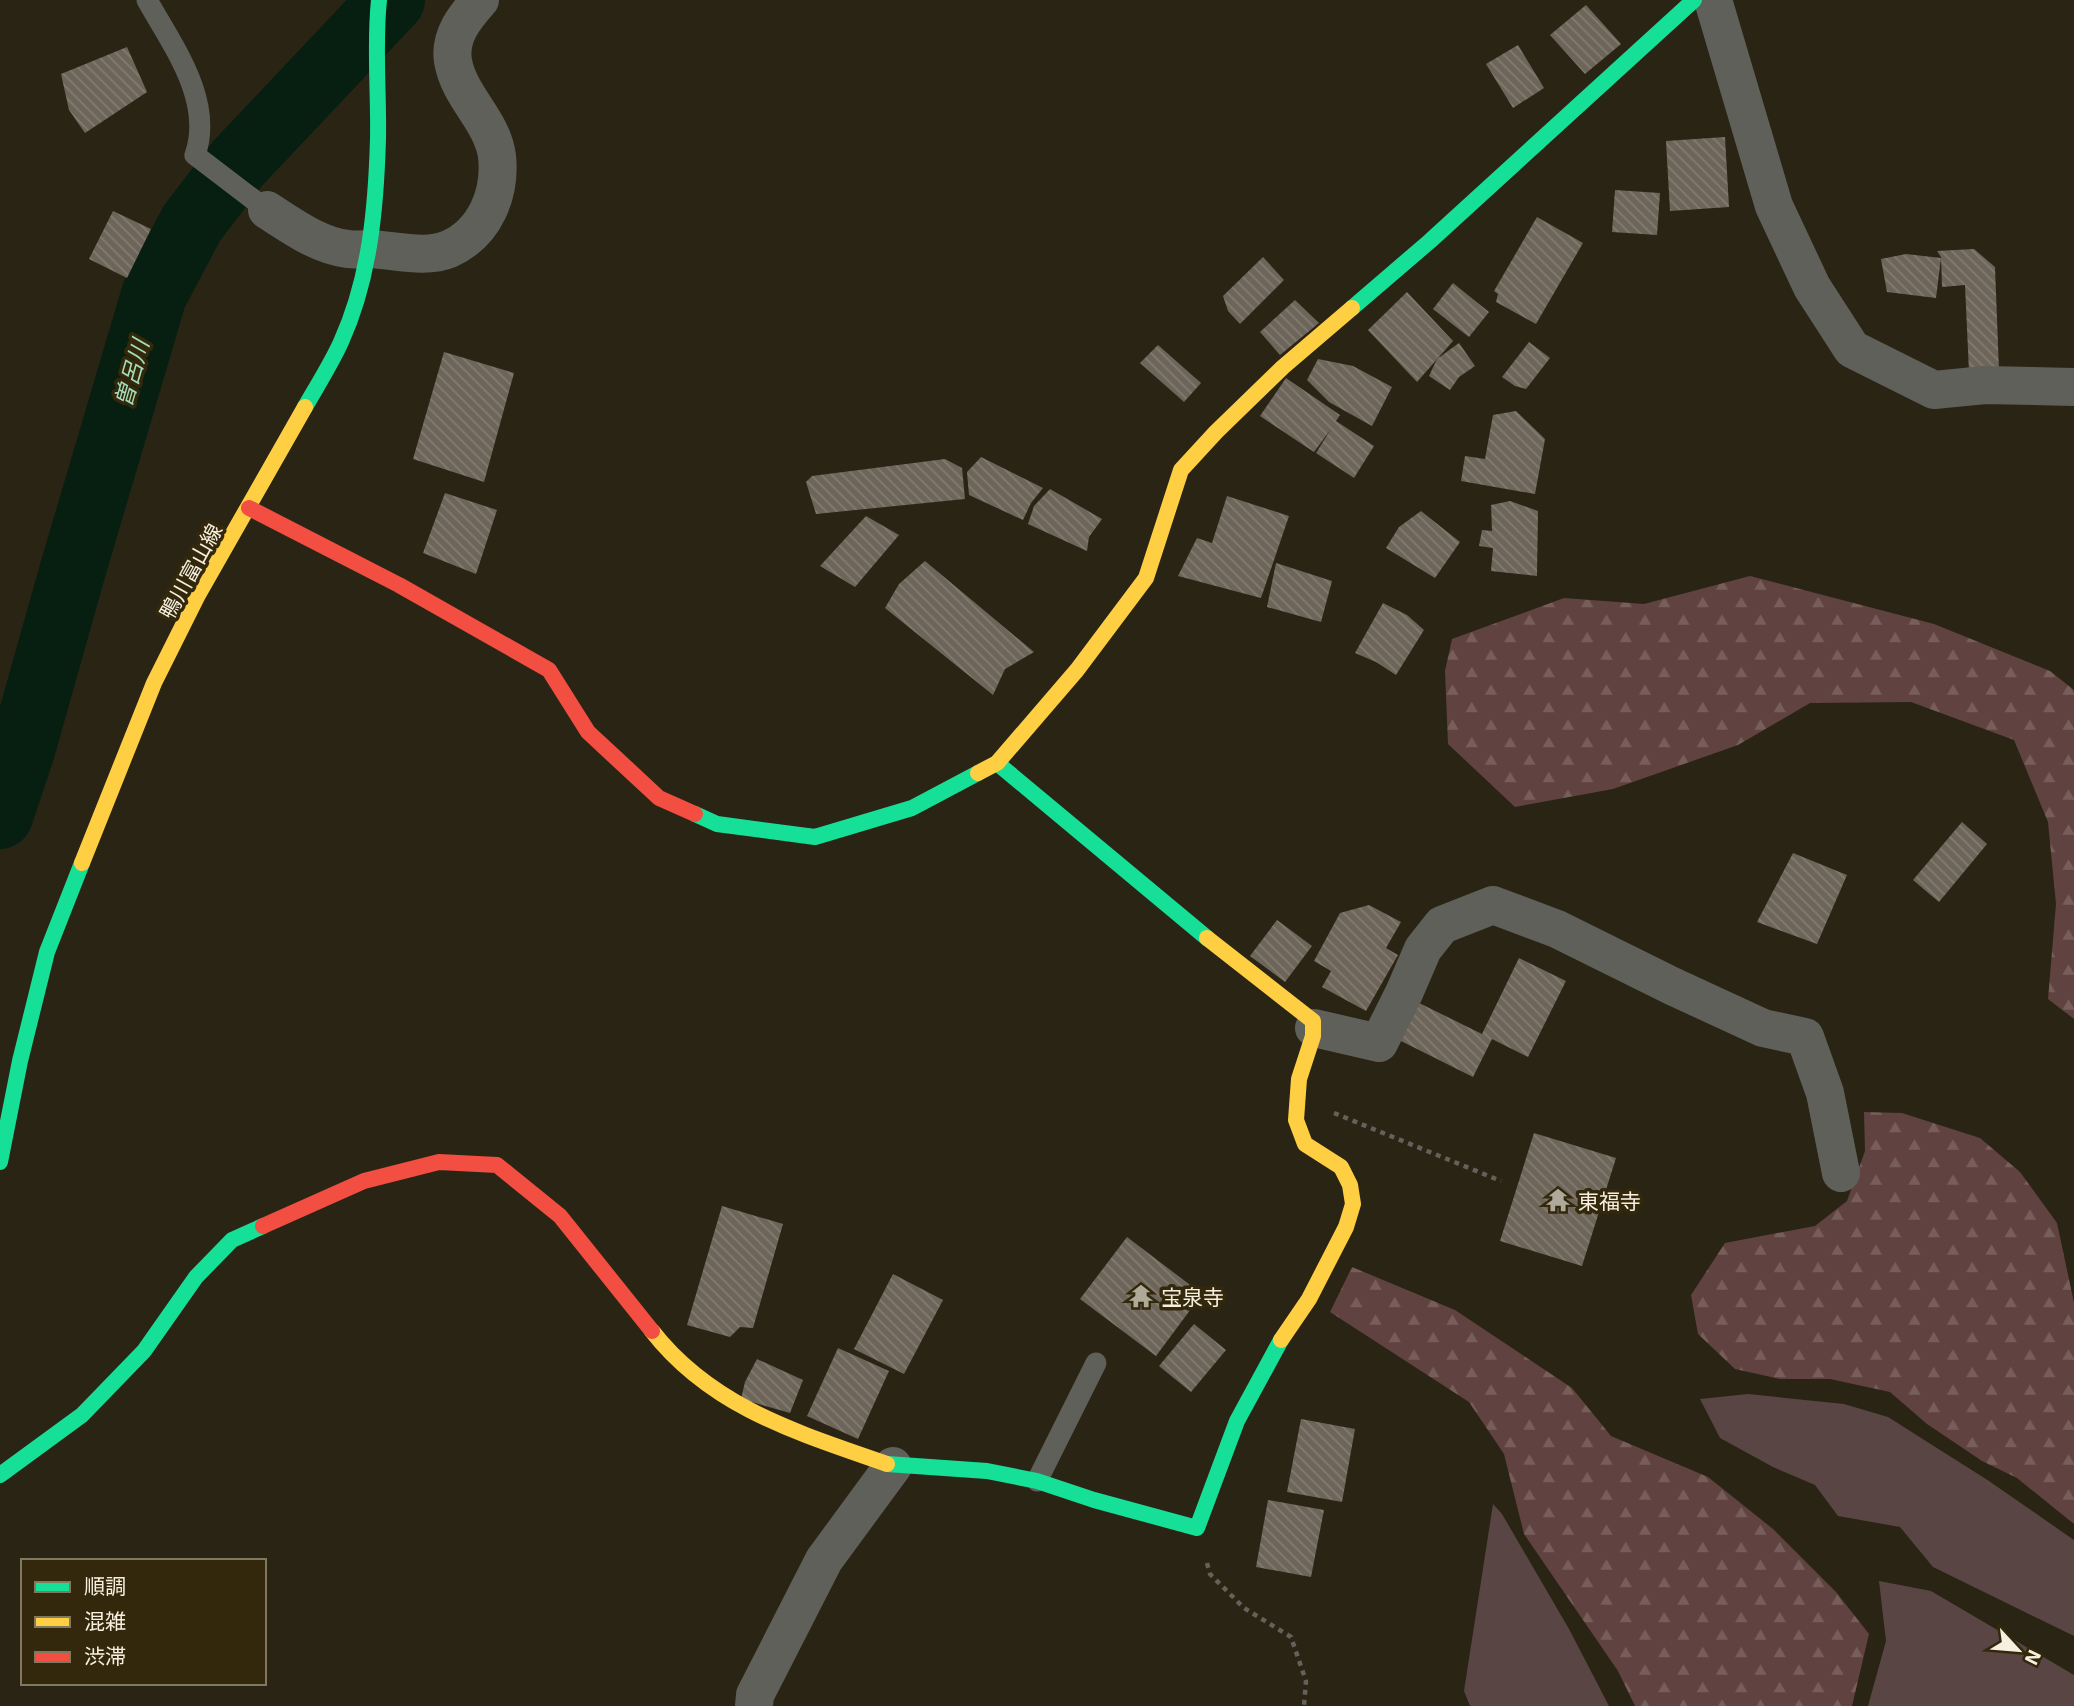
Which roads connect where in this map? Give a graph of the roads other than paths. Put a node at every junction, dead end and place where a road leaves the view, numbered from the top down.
1 (146, 0) edge
2 (379, 0) edge
3 (480, 0) edge
4 (1694, 0) edge
5 (1713, 0) edge
6 (267, 211) joint
7 (370, 249) junction
8 (2074, 387) edge
9 (249, 508) junction
10 (997, 763) junction
11 (1314, 1028) junction
12 (0, 1162) edge
13 (1841, 1173) dead end
14 (1096, 1363) dead end
15 (892, 1466) junction
16 (0, 1475) edge
17 (1037, 1481) junction
18 (754, 1706) edge

1 - 6 lane
2 - 7 street, 鴨川富山線
3 - 7 street
4 - 10 street
5 - 8 street
6 - 7 street
7 - 9 street, 鴨川富山線
9 - 10 street
9 - 12 street, 鴨川富山線
10 - 11 street
11 - 13 street
11 - 17 street
14 - 17 lane
15 - 16 street
15 - 17 street
15 - 18 street

